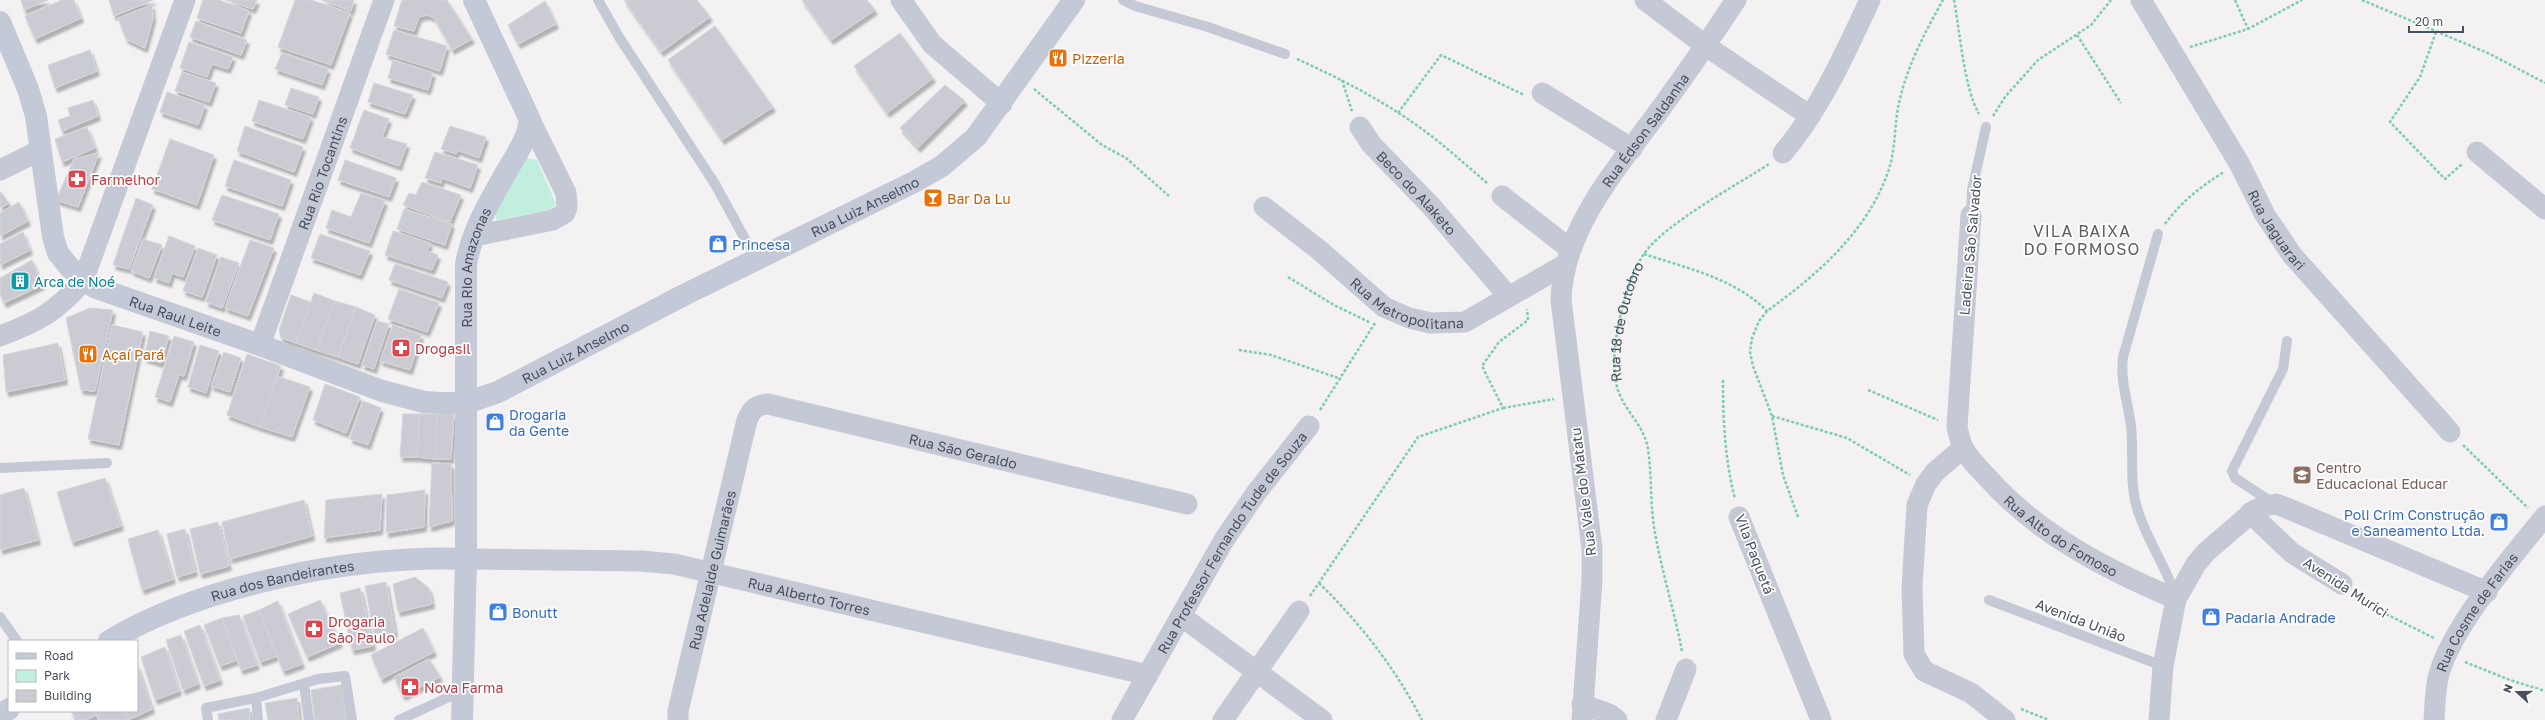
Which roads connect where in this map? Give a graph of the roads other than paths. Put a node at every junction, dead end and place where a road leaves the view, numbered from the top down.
1 (185, 0) edge
2 (384, 0) edge
3 (474, 0) edge
4 (598, 0) edge
5 (901, 0) edge
6 (1074, 0) edge
7 (1123, 0) edge
8 (1645, 0) edge
9 (1736, 0) edge
10 (1870, 0) edge
11 (2141, 0) edge
12 (0, 22) edge
13 (1706, 46) junction
14 (1285, 54) road end
15 (1542, 93) road end
16 (1002, 104) junction
17 (1810, 116) junction
18 (530, 120) junction
19 (1360, 127) road end
20 (1986, 127) road end
21 (1632, 149) junction
22 (41, 150) junction
23 (2477, 152) road end
24 (1783, 153) road end
25 (0, 170) edge
26 (1502, 196) road end
27 (1264, 207) dead end
28 (2545, 209) edge
29 (1971, 215) joint
30 (2158, 234) road end
31 (474, 236) junction
32 (1567, 257) junction
33 (756, 259) junction
34 (84, 281) junction
35 (1508, 296) junction
36 (0, 336) edge
37 (2287, 341) dead end
38 (260, 345) junction
39 (466, 403) junction
40 (747, 420) joint
41 (1309, 426) road end
42 (2450, 432) road end
43 (1964, 448) junction
44 (107, 463) dead end
45 (0, 468) edge
46 (1187, 504) dead end
47 (2276, 504) junction
48 (2250, 513) junction
49 (1739, 517) road end
50 (2543, 518) edge
51 (466, 559) junction
52 (710, 574) junction
53 (2342, 584) road end
54 (2487, 592) junction
55 (2176, 599) junction
56 (1989, 600) dead end
57 (1300, 611) road end
58 (1181, 616) junction
59 (0, 617) edge
60 (15, 640) edge
61 (111, 640) edge
62 (2163, 666) junction
63 (1686, 669) road end
64 (1256, 674) junction
65 (1148, 675) junction
66 (304, 684) junction
67 (462, 691) junction
68 (256, 698) junction
69 (8, 710) edge
70 (1582, 712) edge
71 (0, 716) edge
72 (1124, 719) edge
73 (208, 720) edge
74 (258, 720) edge
75 (309, 720) edge
76 (352, 720) edge
77 (399, 720) edge
78 (462, 720) edge
79 (678, 720) edge
80 (1223, 720) edge
81 (1322, 720) edge
82 (1617, 720) edge
83 (1666, 720) edge
84 (1821, 720) edge
85 (2004, 720) edge
86 (2159, 720) edge
87 (2434, 720) edge

1 - 34 street
2 - 38 street, Rua Rio Tocantins
3 - 18 street
4 - 33 lane
5 - 16 street
6 - 16 street, Rua Luiz Anselmo
7 - 14 lane
8 - 13 street
9 - 13 street, Rua Édson Saldanha
10 - 17 street
11 - 42 street, Rua Jaguarari
12 - 22 street, Rua Raul Leite
13 - 17 street
13 - 21 street, Rua Édson Saldanha
15 - 21 street
16 - 33 street, Rua Luiz Anselmo
17 - 24 street
18 - 31 street, Rua Rio Amazonas
18 - 31 street
19 - 35 street, Beco do Alaketo
20 - 29 lane, Ladeira São Salvador
21 - 32 street, Rua Édson Saldanha
22 - 25 street
22 - 34 street, Rua Raul Leite
23 - 28 street
26 - 32 street
27 - 35 street, Rua Metropolitana
29 - 43 street, Ladeira São Salvador
30 - 55 lane
31 - 39 street, Rua Rio Amazonas
32 - 35 street, Rua Metropolitana
32 - 70 street, Rua Vale do Matatu
33 - 39 street, Rua Luiz Anselmo
34 - 36 street
34 - 38 street, Rua Raul Leite
37 - 47 lane
38 - 39 street, Rua Raul Leite
39 - 51 street, Rua Rio Amazonas
40 - 46 street, Rua Sāo Geraldo
40 - 52 street, Rua Adelalde Guimarães
41 - 58 street, Rua Professor Fernando Tude de Souza
43 - 55 street, Rua Alto do Fomoso
43 - 85 street
44 - 45 lane
47 - 48 street
47 - 54 street
48 - 53 street, Avenida Murici
48 - 55 street
49 - 84 street, Vila Paquetá
50 - 54 street, Rua Cosme de Farias
51 - 52 street, Rua Alberto Torres
51 - 61 street, Rua dos Bandeirantes
51 - 67 street, Rua Rio Amazonas
52 - 65 street, Rua Alberto Torres
52 - 79 street, Rua Adelalde Guimarães
54 - 87 street, Rua Cosme de Farias
55 - 62 street
56 - 62 lane, Avenida União
57 - 64 street
58 - 64 street
58 - 65 street, Rua Professor Fernando Tude de Souza
59 - 60 lane
62 - 86 street
63 - 83 street
64 - 80 street
64 - 81 street
65 - 72 street, Rua Professor Fernando Tude de Souza
66 - 68 lane
66 - 75 lane
66 - 76 lane
67 - 77 lane
67 - 78 street, Rua Rio Amazonas
68 - 73 lane
68 - 74 lane
69 - 71 street
70 - 82 street

